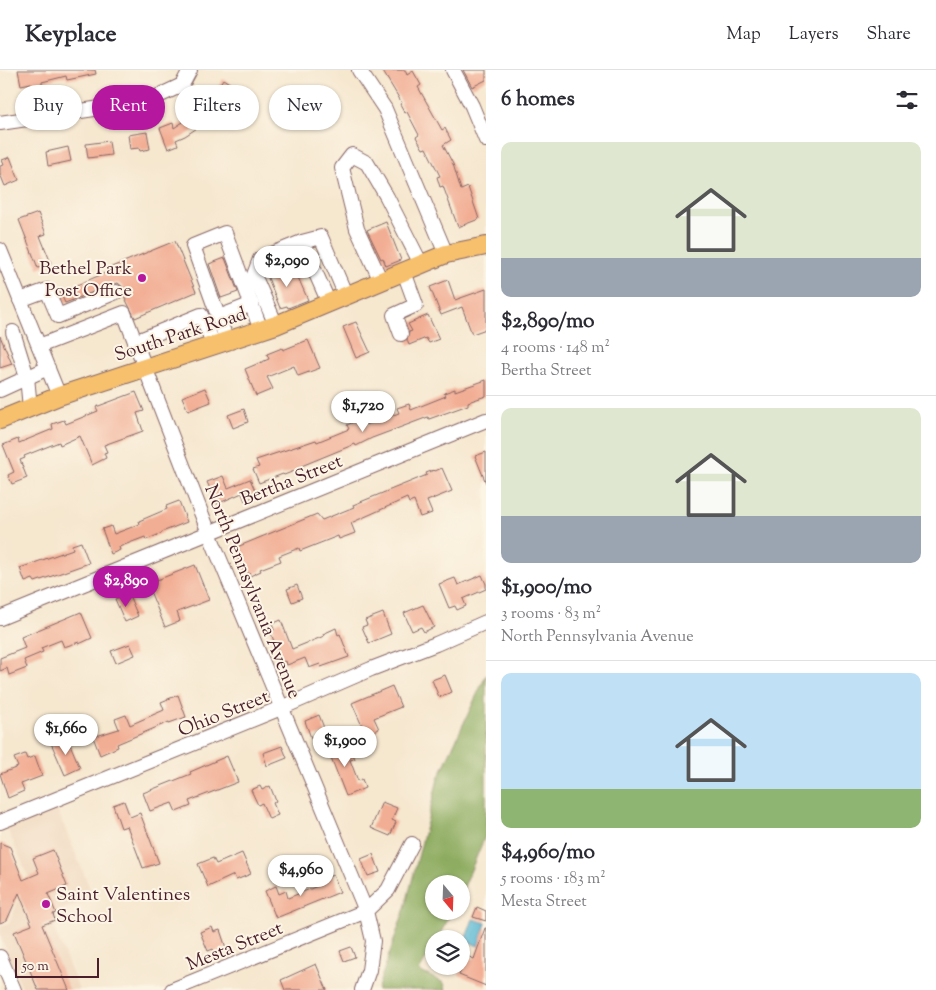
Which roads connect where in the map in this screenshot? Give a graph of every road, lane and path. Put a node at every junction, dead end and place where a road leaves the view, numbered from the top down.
1 (190, 70) edge
2 (359, 70) edge
3 (453, 70) edge
4 (0, 124) edge
5 (486, 140) edge
6 (309, 240) junction
7 (486, 246) edge
8 (0, 250) edge
9 (446, 254) junction
10 (421, 264) junction
11 (404, 272) junction
12 (381, 281) junction
13 (116, 292) dead end
14 (346, 296) junction
15 (20, 300) junction
16 (329, 303) junction
17 (252, 304) junction
18 (219, 317) junction
19 (31, 326) junction
20 (269, 327) junction
21 (6, 334) edge
22 (401, 334) dead end
23 (135, 342) junction
24 (220, 343) junction
25 (39, 346) junction
26 (144, 367) junction
27 (48, 368) junction
28 (27, 377) junction
29 (0, 390) edge
30 (59, 396) junction
31 (30, 408) junction
32 (0, 420) edge
33 (486, 420) edge
34 (209, 533) junction
35 (0, 618) edge
36 (486, 622) edge
37 (281, 708) junction
38 (0, 822) edge
39 (412, 844) dead end
40 (366, 911) junction
41 (0, 957) edge
42 (14, 990) edge
43 (172, 990) edge
44 (362, 990) edge

1 - 4 street
2 - 9 street
3 - 5 street
6 - 14 street
6 - 16 street
6 - 20 street
7 - 9 main road, South Park Road
8 - 15 street
9 - 10 main road, South Park Road
10 - 11 main road, South Park Road
10 - 12 street
11 - 12 main road, South Park Road
11 - 22 street
12 - 14 main road, South Park Road
13 - 15 street
14 - 16 main road, South Park Road
15 - 19 street
16 - 20 main road, South Park Road
17 - 18 street
17 - 18 street
17 - 20 street
18 - 24 street
19 - 21 street
19 - 25 street
20 - 24 main road, South Park Road
21 - 28 street
23 - 24 street
23 - 25 street, North Pennsylvania Avenue
23 - 26 street, North Pennsylvania Avenue
24 - 26 main road, South Park Road
25 - 27 street
26 - 30 main road, South Park Road
26 - 34 street, North Pennsylvania Avenue
27 - 28 street
27 - 30 street
28 - 29 street
28 - 31 street
30 - 31 main road, South Park Road
31 - 32 main road, South Park Road
33 - 34 street, Bertha Street
34 - 35 street, Bertha Street
34 - 37 street, North Pennsylvania Avenue
36 - 37 street, Ohio Street
37 - 38 street, Ohio Street
37 - 40 street, North Pennsylvania Avenue
39 - 40 street
40 - 43 street, Mesta Street
40 - 44 street, North Pennsylvania Avenue
41 - 42 street

